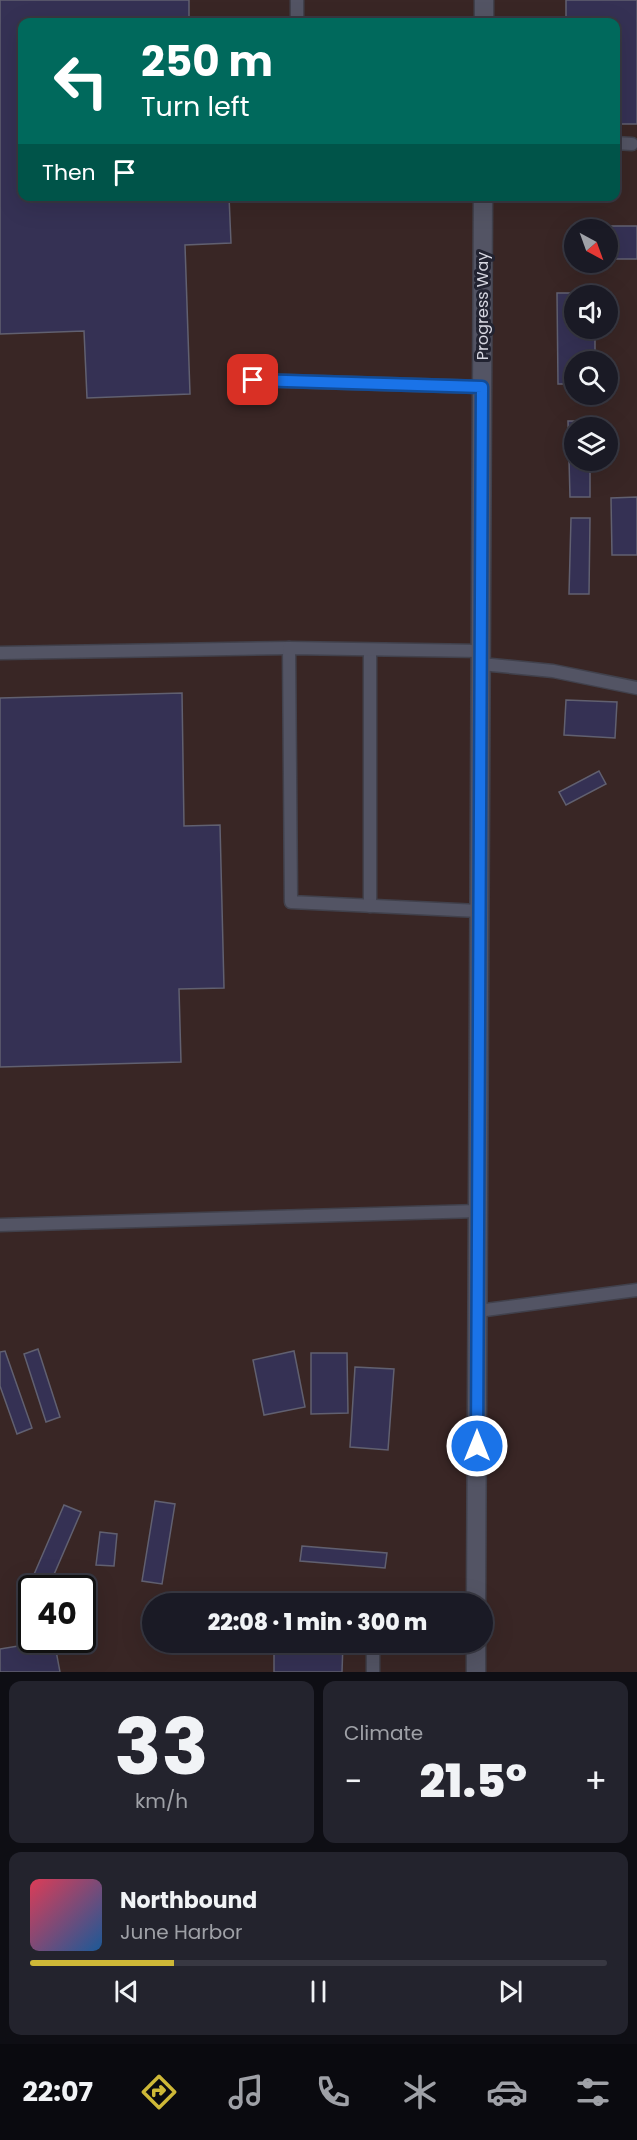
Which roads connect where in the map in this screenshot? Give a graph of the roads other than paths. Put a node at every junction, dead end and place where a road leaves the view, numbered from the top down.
1 (297, 0) edge
2 (484, 0) edge
3 (297, 18) edge
4 (484, 18) edge
5 (620, 143) edge
6 (632, 144) dead end
7 (483, 201) edge
8 (253, 380) dead end
9 (482, 387) junction
10 (289, 648) junction
11 (370, 650) junction
12 (0, 653) edge
13 (481, 657) junction
14 (637, 688) edge
15 (370, 906) junction
16 (479, 911) junction
17 (478, 1211) junction
18 (0, 1225) edge
19 (637, 1290) edge
20 (478, 1311) junction
21 (476, 1593) edge
22 (373, 1653) edge
23 (476, 1653) edge
24 (373, 1672) edge
25 (476, 1672) edge

1 - 3 lane
2 - 4 street
5 - 6 lane
7 - 9 street, Progress Way
8 - 9 lane
9 - 13 street, Progress Way
10 - 11 lane
10 - 12 lane
10 - 15 lane
11 - 13 lane
11 - 15 lane
13 - 14 lane
13 - 16 street, Progress Way
15 - 16 lane
16 - 17 street, Progress Way
17 - 18 lane
17 - 20 street, Progress Way
19 - 20 lane
20 - 21 street, Progress Way
22 - 24 lane
23 - 25 street

